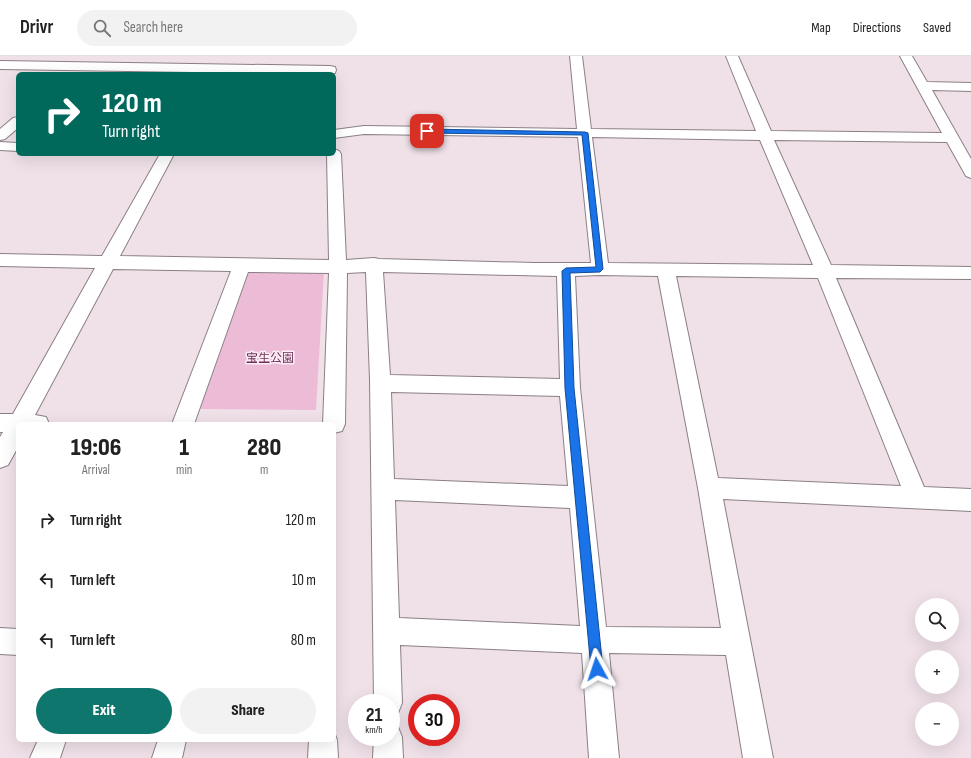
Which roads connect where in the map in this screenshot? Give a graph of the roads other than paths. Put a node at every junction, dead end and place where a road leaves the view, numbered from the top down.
1 (96, 56) edge
2 (220, 56) edge
3 (328, 56) edge
4 (576, 56) edge
5 (732, 56) edge
6 (906, 56) edge
7 (0, 65) edge
8 (79, 70) edge
9 (212, 71) edge
10 (331, 72) edge
11 (923, 86) junction
12 (971, 87) edge
13 (16, 123) edge
14 (585, 133) junction
15 (336, 134) edge
16 (765, 135) junction
17 (0, 136) edge
18 (952, 138) junction
19 (0, 146) edge
20 (16, 147) edge
21 (166, 156) edge
22 (334, 156) edge
23 (971, 173) edge
24 (0, 260) edge
25 (108, 262) junction
26 (374, 264) junction
27 (242, 265) junction
28 (337, 267) junction
29 (600, 269) junction
30 (566, 271) junction
31 (666, 271) junction
32 (826, 272) junction
33 (971, 273) edge
34 (380, 383) junction
35 (570, 388) junction
36 (20, 422) edge
37 (184, 422) edge
38 (334, 422) edge
39 (0, 423) edge
40 (16, 424) edge
41 (16, 429) edge
42 (0, 458) edge
43 (709, 488) junction
44 (383, 489) junction
45 (580, 497) junction
46 (917, 497) junction
47 (971, 500) edge
48 (387, 631) junction
49 (594, 640) junction
50 (0, 641) edge
51 (16, 642) edge
52 (737, 642) junction
53 (388, 694) edge
54 (51, 742) edge
55 (171, 742) edge
56 (323, 742) edge
57 (388, 746) edge
58 (45, 758) edge
59 (167, 758) edge
60 (323, 758) edge
61 (388, 758) edge
62 (604, 758) edge
63 (758, 758) edge

1 - 8 street
2 - 9 street
3 - 10 street
4 - 14 street
5 - 16 street
6 - 11 street
7 - 8 street
8 - 9 street
9 - 10 street
11 - 12 street
11 - 18 street
13 - 17 street
14 - 15 street
14 - 16 street
14 - 29 street
16 - 18 street
16 - 32 street
18 - 23 street
19 - 20 street
21 - 25 street
22 - 28 street
24 - 25 street
25 - 27 street
25 - 36 street
26 - 28 street
26 - 30 street
26 - 34 street
27 - 28 street
27 - 37 street
28 - 38 street
29 - 30 street
29 - 31 street
30 - 35 street
31 - 32 street
31 - 43 street
32 - 33 street
32 - 46 street
34 - 35 street
34 - 44 street
35 - 45 street
39 - 40 street
41 - 42 street
43 - 46 street
43 - 52 street
44 - 45 street
44 - 48 street
45 - 49 street
46 - 47 street
48 - 49 street
48 - 53 street
49 - 52 street
49 - 62 street
50 - 51 street
52 - 63 street
54 - 58 street
55 - 59 street
56 - 60 street
57 - 61 street

